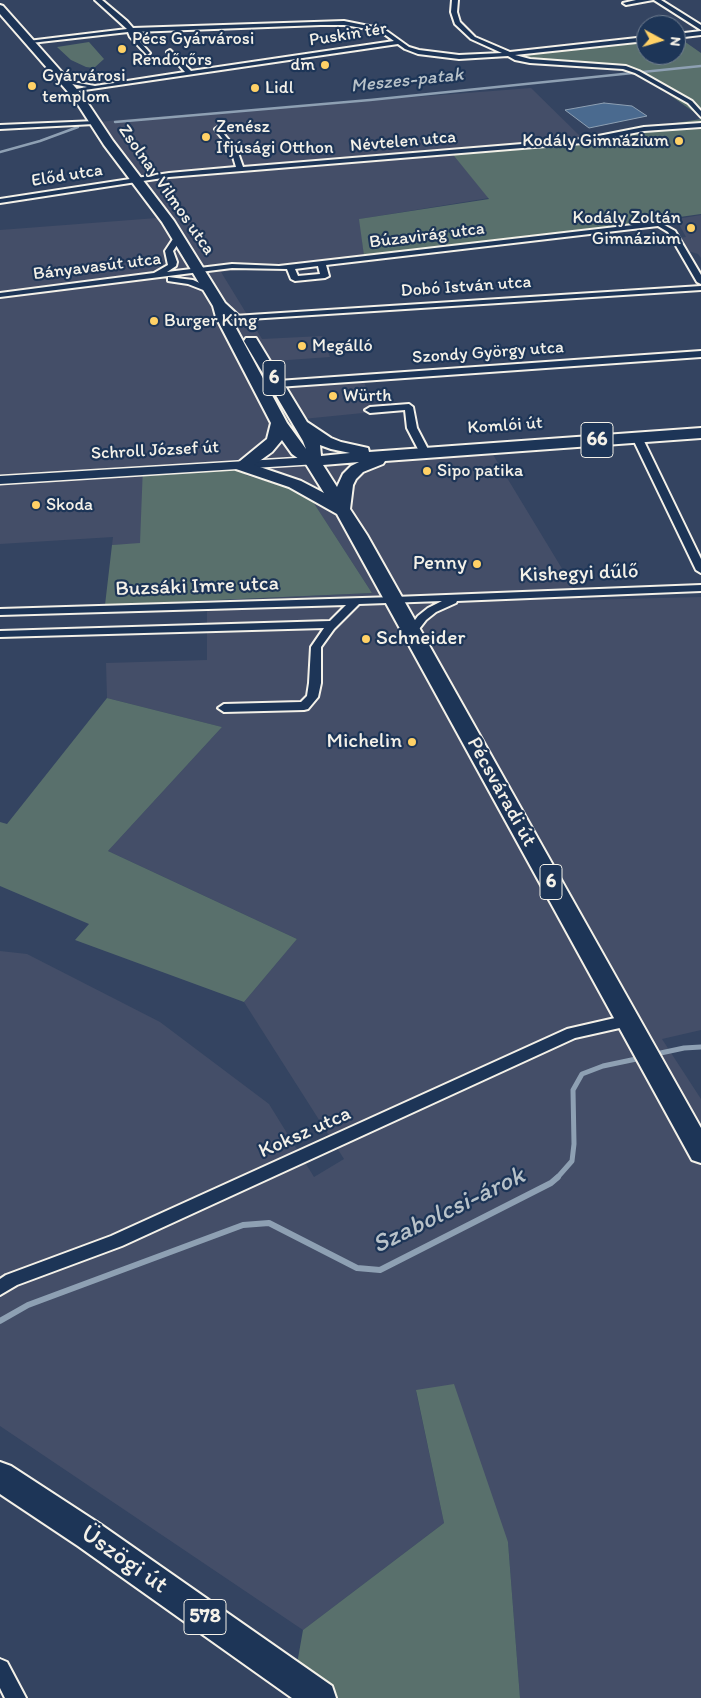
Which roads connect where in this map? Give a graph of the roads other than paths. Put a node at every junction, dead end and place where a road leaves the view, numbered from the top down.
1 (98, 0) edge
2 (455, 0) edge
3 (650, 0) edge
4 (657, 0) edge
5 (626, 3) dead end
6 (0, 8) edge
7 (5, 19) edge
8 (701, 28) edge
9 (131, 30) junction
10 (701, 33) edge
11 (686, 35) edge
12 (636, 40) edge
13 (31, 41) junction
14 (399, 42) junction
15 (170, 52) dead end
16 (147, 53) dead end
17 (509, 54) junction
18 (190, 74) junction
19 (64, 81) junction
20 (110, 86) junction
21 (73, 91) junction
22 (701, 115) edge
23 (94, 122) junction
24 (701, 125) edge
25 (0, 127) edge
26 (218, 129) dead end
27 (240, 169) junction
28 (138, 180) junction
29 (0, 201) edge
30 (178, 238) junction
31 (321, 263) junction
32 (290, 267) junction
33 (199, 271) junction
34 (136, 279) junction
35 (701, 282) edge
36 (701, 288) edge
37 (209, 289) junction
38 (0, 295) edge
39 (220, 306) junction
40 (234, 318) junction
41 (701, 354) edge
42 (278, 384) junction
43 (370, 410) dead end
44 (301, 422) junction
45 (279, 423) junction
46 (701, 433) edge
47 (636, 437) junction
48 (425, 452) junction
49 (402, 455) junction
50 (312, 461) junction
51 (242, 466) junction
52 (0, 480) edge
53 (342, 510) junction
54 (701, 570) edge
55 (701, 588) edge
56 (459, 598) junction
57 (395, 600) junction
58 (356, 601) junction
59 (0, 612) edge
60 (334, 624) junction
61 (412, 631) junction
62 (0, 634) edge
63 (224, 708) dead end
64 (628, 1021) junction
65 (701, 1152) edge
66 (0, 1288) edge
67 (0, 1477) edge
68 (0, 1669) edge
69 (16, 1698) edge
70 (320, 1698) edge

1 - 9 street
2 - 17 street
3 - 5 street
4 - 8 street
6 - 7 main road, Zsolnay Vilmos utca / 6
7 - 13 main road, Zsolnay Vilmos utca / 6
9 - 13 street, Puskin tér
9 - 14 street, Puskin tér
9 - 16 street
10 - 11 street
12 - 17 street
13 - 19 main road, Zsolnay Vilmos utca / 6
14 - 17 street
14 - 18 street, Puskin tér
15 - 18 street
17 - 22 street
18 - 20 street, Puskin tér
19 - 20 street, Puskin tér
19 - 21 main road, Zsolnay Vilmos utca / 6
20 - 21 street, Puskin tér
21 - 23 main road, Zsolnay Vilmos utca / 6
23 - 25 street
23 - 28 main road, Zsolnay Vilmos utca / 6
24 - 27 street, Névtelen utca
26 - 27 street
27 - 28 street, Névtelen utca
28 - 29 street, Előd utca
28 - 30 main road, Zsolnay Vilmos utca / 6
30 - 33 main road, Zsolnay Vilmos utca / 6
30 - 34 street
31 - 32 street, Búzavirág utca
31 - 32 street
31 - 35 street, Búzavirág utca
32 - 33 street, Búzavirág utca
33 - 34 street, Bányavasút utca
33 - 37 main road, Zsolnay Vilmos utca / 6
34 - 37 street
34 - 38 street, Bányavasút utca
36 - 40 street, Dobó István utca
37 - 39 main road, Zsolnay Vilmos utca / 6
39 - 40 main road, Zsolnay Vilmos utca / 6
39 - 45 main road, Zsolnay Vilmos utca / 6
40 - 42 main road, Zsolnay Vilmos utca / 6
41 - 42 street, Szondy György utca
42 - 44 main road, Zsolnay Vilmos utca / 6
43 - 48 street
44 - 49 main road
44 - 50 main road, Zsolnay Vilmos utca / 6
45 - 50 main road, Zsolnay Vilmos utca / 6
45 - 51 main road
46 - 47 main road, Komlói út / 66
47 - 48 main road, Komlói út / 66
47 - 54 street
48 - 49 main road, Komlói út / 66
49 - 50 main road, Komlói út / 66
49 - 53 main road
50 - 51 main road, Schroll József út
50 - 53 main road, Pécsváradi út / 6
51 - 52 main road, Schroll József út
51 - 53 main road
53 - 57 main road, Pécsváradi út / 6
55 - 56 street, Kishegyi dűlő
56 - 57 street, Kishegyi dűlő
56 - 61 street, Kishegyi dűlő
57 - 58 street, Buzsáki Imre utca
57 - 61 main road, Pécsváradi út / 6
58 - 59 street, Buzsáki Imre utca
58 - 60 street
60 - 62 street
60 - 63 street
61 - 64 main road, Pécsváradi út / 6
64 - 65 main road, Pécsváradi út / 6
64 - 66 street, Koksz utca
67 - 70 main road, Üszögi út / 578
68 - 69 street

